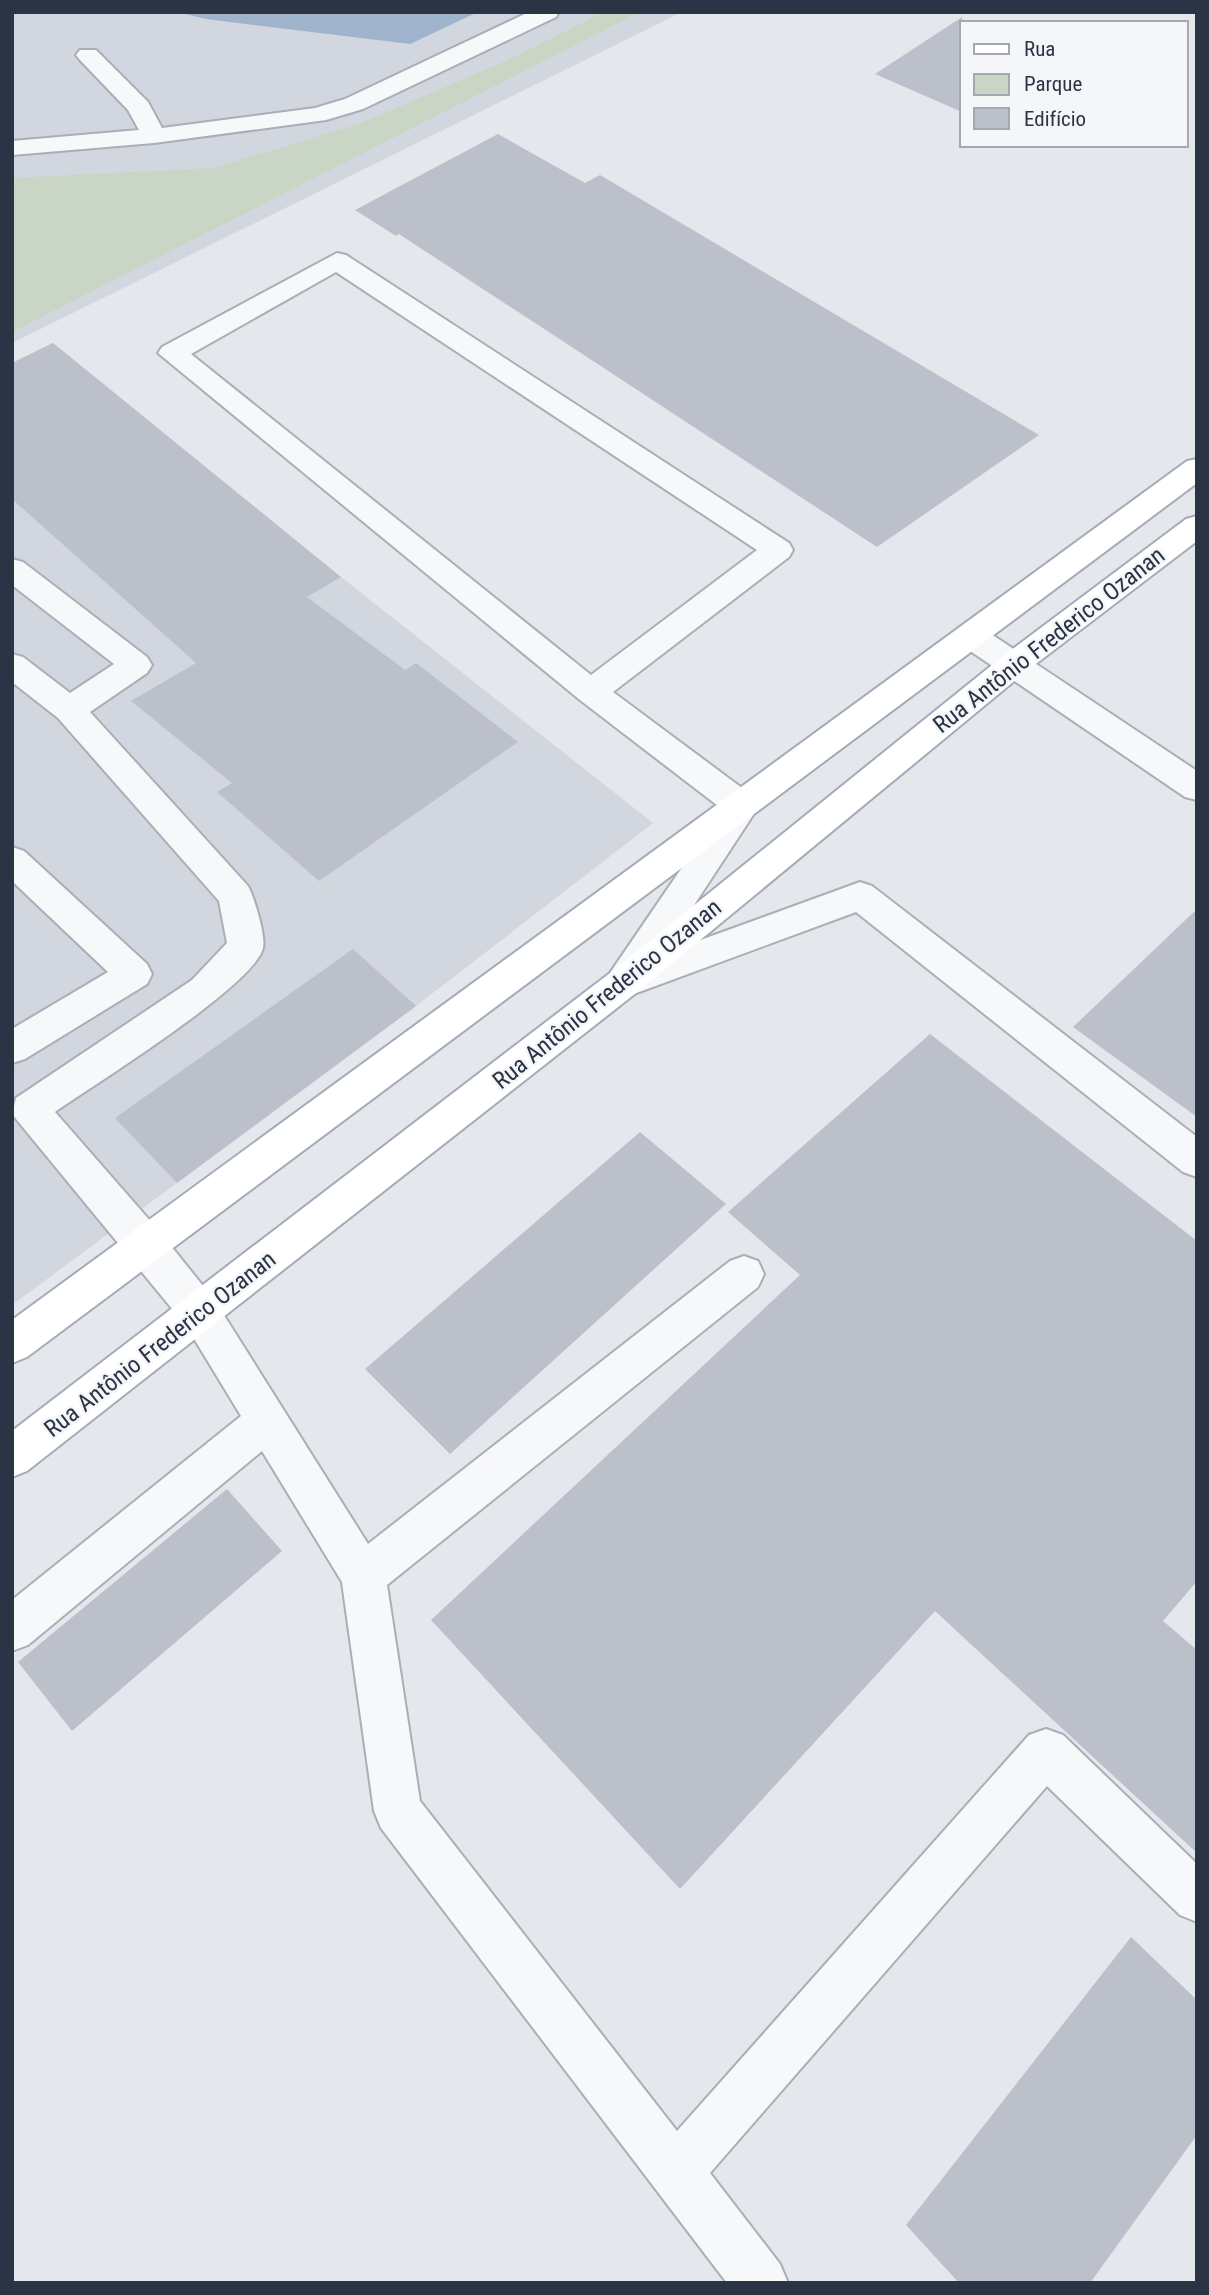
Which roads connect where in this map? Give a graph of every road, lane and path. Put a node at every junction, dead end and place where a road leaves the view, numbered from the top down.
1 (548, 12) edge
2 (89, 55) dead end
3 (154, 136) junction
4 (12, 148) edge
5 (1197, 468) edge
6 (1197, 526) edge
7 (12, 569) edge
8 (971, 636) junction
9 (1013, 664) junction
10 (12, 665) edge
11 (591, 692) junction
12 (69, 710) junction
13 (1197, 788) edge
14 (742, 806) junction
15 (12, 860) edge
16 (623, 983) junction
17 (12, 1048) edge
18 (1197, 1160) edge
19 (145, 1243) junction
20 (744, 1274) dead end
21 (201, 1314) junction
22 (12, 1344) edge
23 (267, 1420) junction
24 (12, 1457) edge
25 (363, 1576) junction
26 (12, 1629) edge
27 (1197, 1898) edge
28 (676, 2172) junction
29 (761, 2283) edge

1 - 3 lane
2 - 3 lane
3 - 4 lane
5 - 8 main road, Rua Antônio Frederico Ozanan
6 - 9 main road, Rua Antônio Frederico Ozanan
7 - 12 lane
8 - 9 lane
8 - 14 main road, Rua Antônio Frederico Ozanan
9 - 13 lane
9 - 16 main road, Rua Antônio Frederico Ozanan
10 - 12 lane
11 - 11 lane
11 - 14 lane
12 - 19 lane
14 - 16 lane
14 - 19 main road, Rua Antônio Frederico Ozanan
15 - 17 lane
16 - 18 lane
16 - 21 main road, Rua Antônio Frederico Ozanan
19 - 21 lane
19 - 22 main road, Rua Antônio Frederico Ozanan
20 - 25 lane
21 - 23 lane
21 - 24 main road, Rua Antônio Frederico Ozanan
23 - 25 lane
23 - 26 lane
25 - 28 lane
27 - 28 lane
28 - 29 lane

